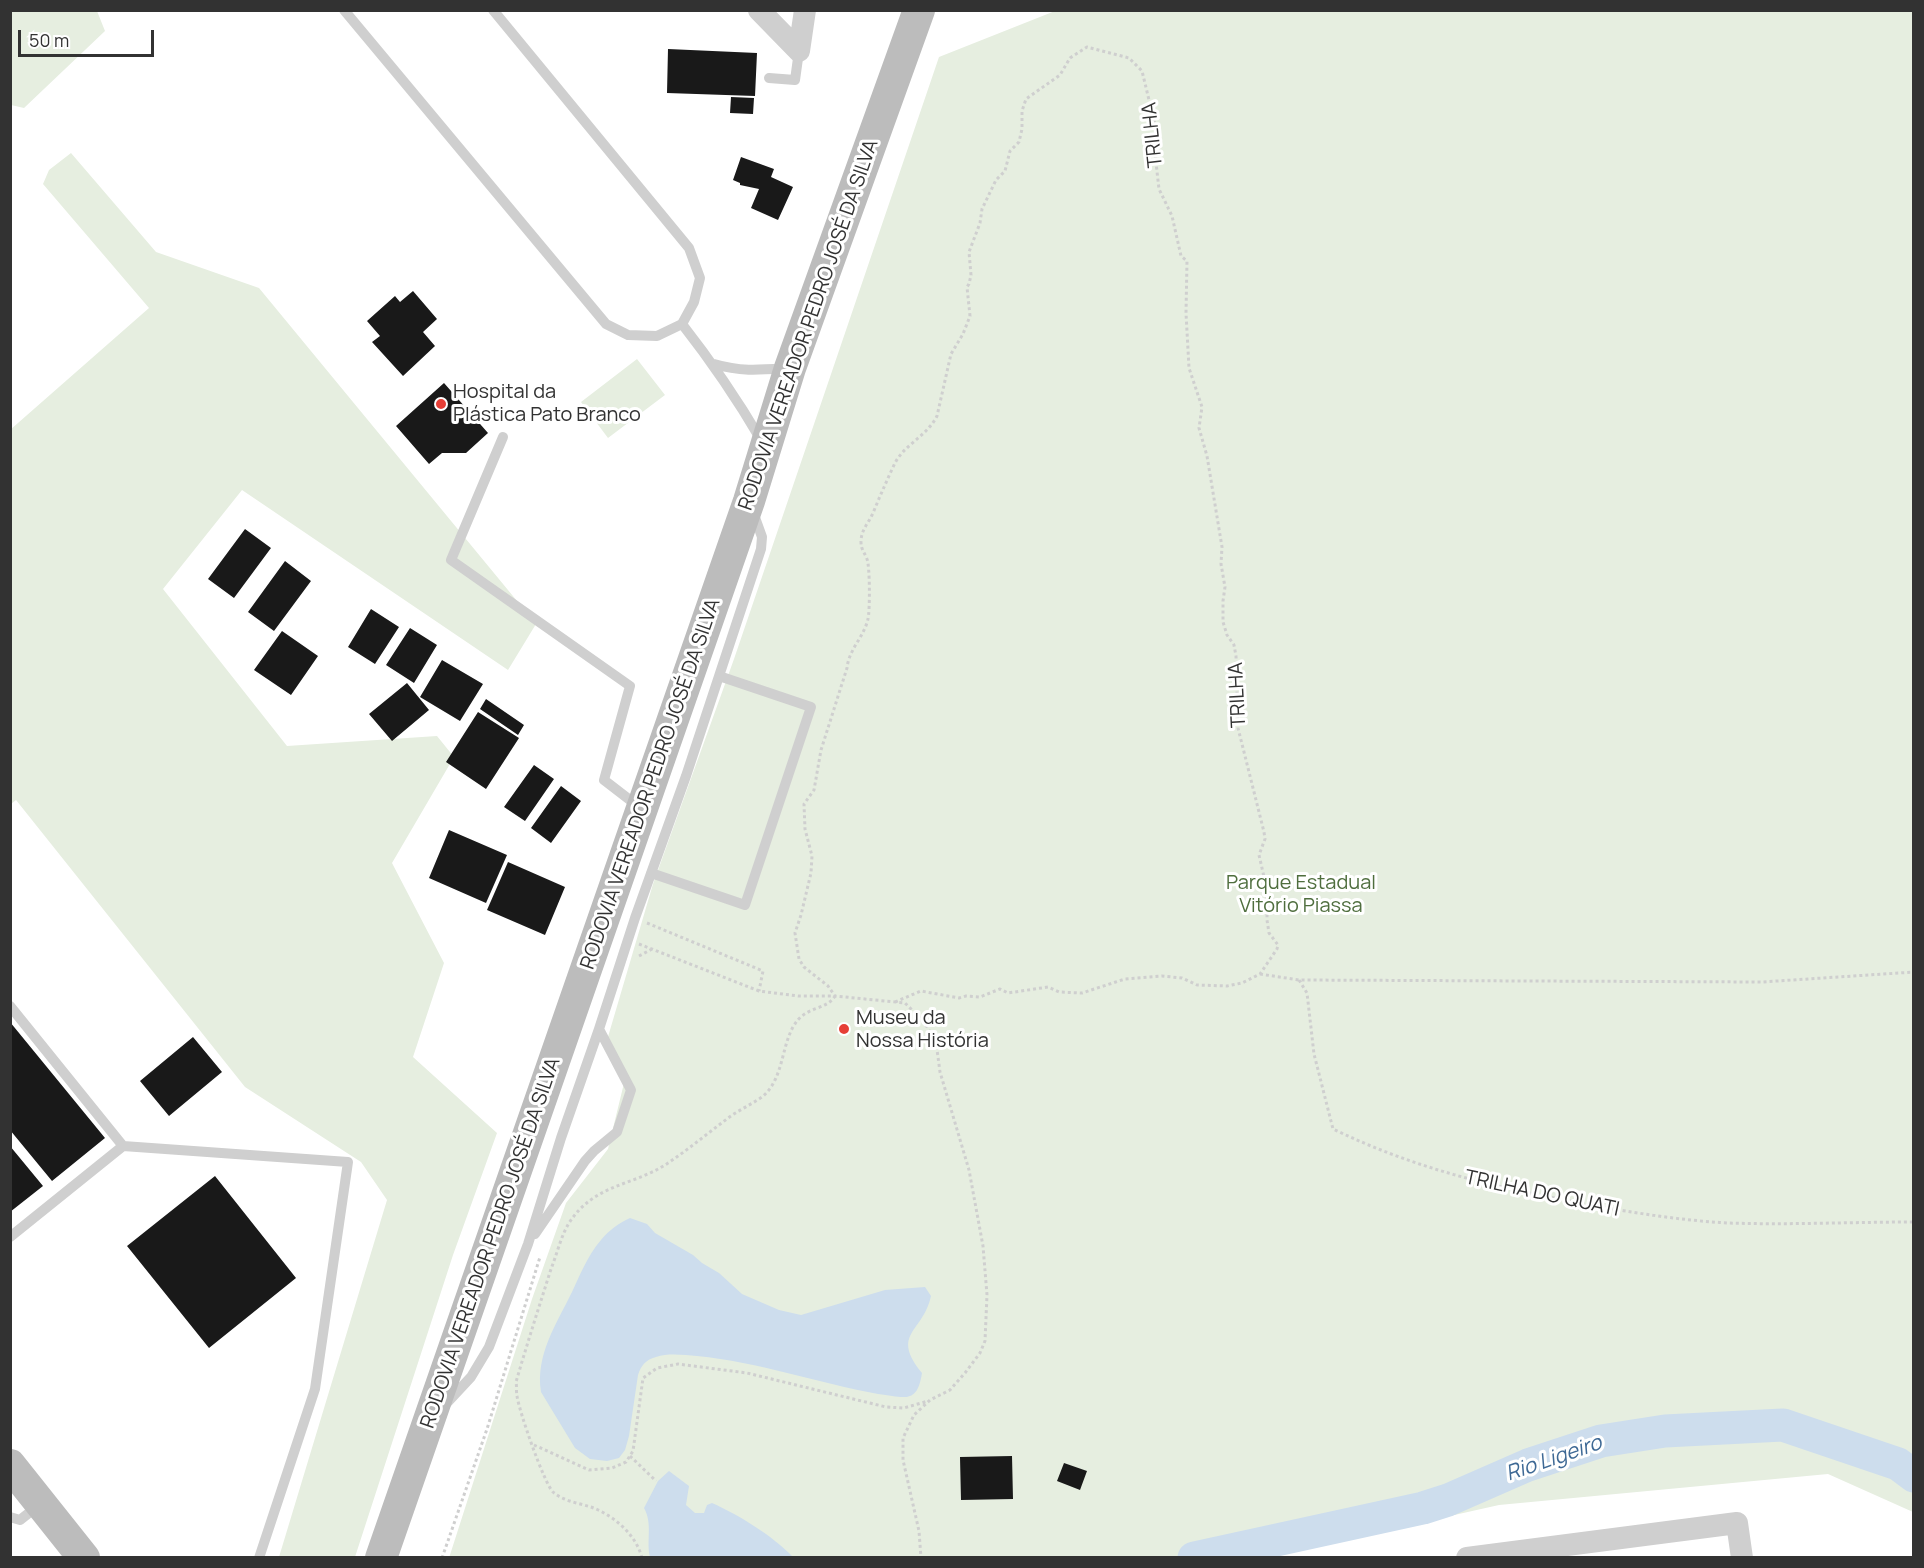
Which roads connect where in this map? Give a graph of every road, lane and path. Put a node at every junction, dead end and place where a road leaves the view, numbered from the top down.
1 (344, 10) edge
2 (493, 10) edge
3 (759, 10) edge
4 (805, 10) edge
5 (919, 10) edge
6 (799, 51) junction
7 (770, 78) dead end
8 (682, 324) junction
9 (714, 364) junction
10 (790, 368) junction
11 (503, 437) dead end
12 (765, 448) junction
13 (749, 501) junction
14 (719, 676) junction
15 (642, 809) junction
16 (651, 873) junction
17 (635, 918) junction
18 (628, 939) junction
19 (652, 949) junction
20 (636, 961) dead end
21 (1914, 972) edge
22 (1260, 974) junction
23 (1299, 980) junction
24 (759, 991) junction
25 (835, 996) junction
26 (895, 1002) junction
27 (10, 1006) edge
28 (599, 1029) junction
29 (123, 1146) junction
30 (1914, 1222) edge
31 (10, 1237) edge
32 (528, 1244) junction
33 (543, 1247) dead end
34 (930, 1400) junction
35 (428, 1424) junction
36 (533, 1444) junction
37 (630, 1456) junction
38 (10, 1465) edge
39 (656, 1481) dead end
40 (41, 1503) junction
41 (10, 1517) edge
42 (84, 1557) edge
43 (259, 1557) edge
44 (381, 1557) edge
45 (442, 1557) edge
46 (642, 1557) edge
47 (921, 1557) edge
48 (1467, 1557) edge
49 (1742, 1557) edge

1 - 8 lane
2 - 8 lane
3 - 6 street
4 - 6 street
5 - 10 main road, RODOVIA VEREADOR PEDRO JOSÉ DA SILVA
6 - 7 lane
8 - 9 lane
9 - 10 lane
9 - 12 lane
10 - 12 main road, RODOVIA VEREADOR PEDRO JOSÉ DA SILVA
11 - 15 lane
12 - 13 main road, RODOVIA VEREADOR PEDRO JOSÉ DA SILVA
13 - 14 lane
13 - 15 main road, RODOVIA VEREADOR PEDRO JOSÉ DA SILVA
14 - 16 lane
14 - 16 lane
15 - 35 main road, RODOVIA VEREADOR PEDRO JOSÉ DA SILVA
16 - 17 lane
17 - 18 lane
17 - 24 path
18 - 19 path
18 - 28 lane
19 - 20 path
19 - 24 path
21 - 23 path
22 - 23 path
22 - 25 path, TRILHA
22 - 26 path
23 - 30 path, TRILHA DO QUATI
24 - 25 path
25 - 26 path
25 - 36 path
26 - 34 path
27 - 29 lane
28 - 32 lane
28 - 32 lane
29 - 31 lane
29 - 43 lane
32 - 35 lane
33 - 45 path
34 - 37 path
34 - 47 path
35 - 44 main road, RODOVIA VEREADOR PEDRO JOSÉ DA SILVA
36 - 37 path
36 - 46 path
37 - 39 path
38 - 40 main road
40 - 41 lane
40 - 42 main road
48 - 49 street

